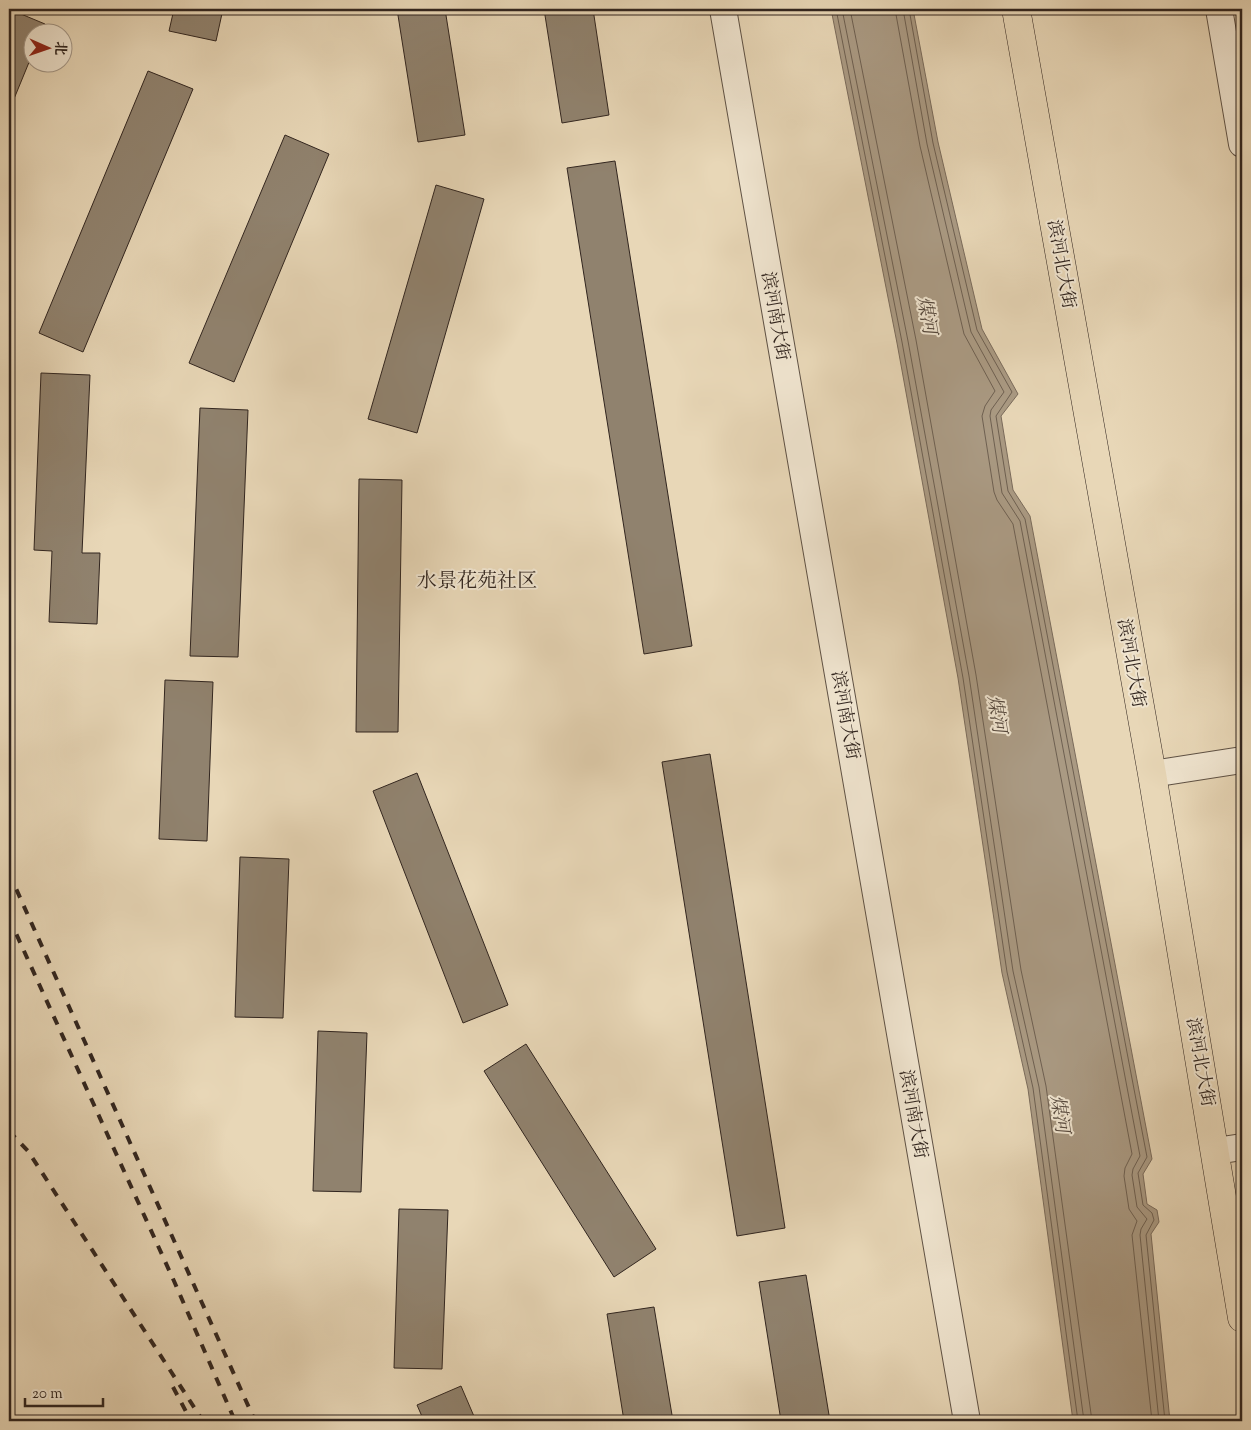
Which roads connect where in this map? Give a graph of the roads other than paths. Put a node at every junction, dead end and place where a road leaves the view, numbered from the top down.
1 (723, 9) edge
2 (1016, 9) edge
3 (1219, 9) edge
4 (1242, 144) edge
5 (1242, 760) edge
6 (1152, 774) junction
7 (1242, 1147) edge
8 (1216, 1151) junction
9 (1242, 1318) edge
10 (967, 1421) edge

1 - 10 street, 滨河南大街
2 - 6 main road, 滨河北大街
3 - 4 street
5 - 6 street
6 - 8 main road, 滨河北大街
7 - 8 street
8 - 9 main road, 滨河北大街

